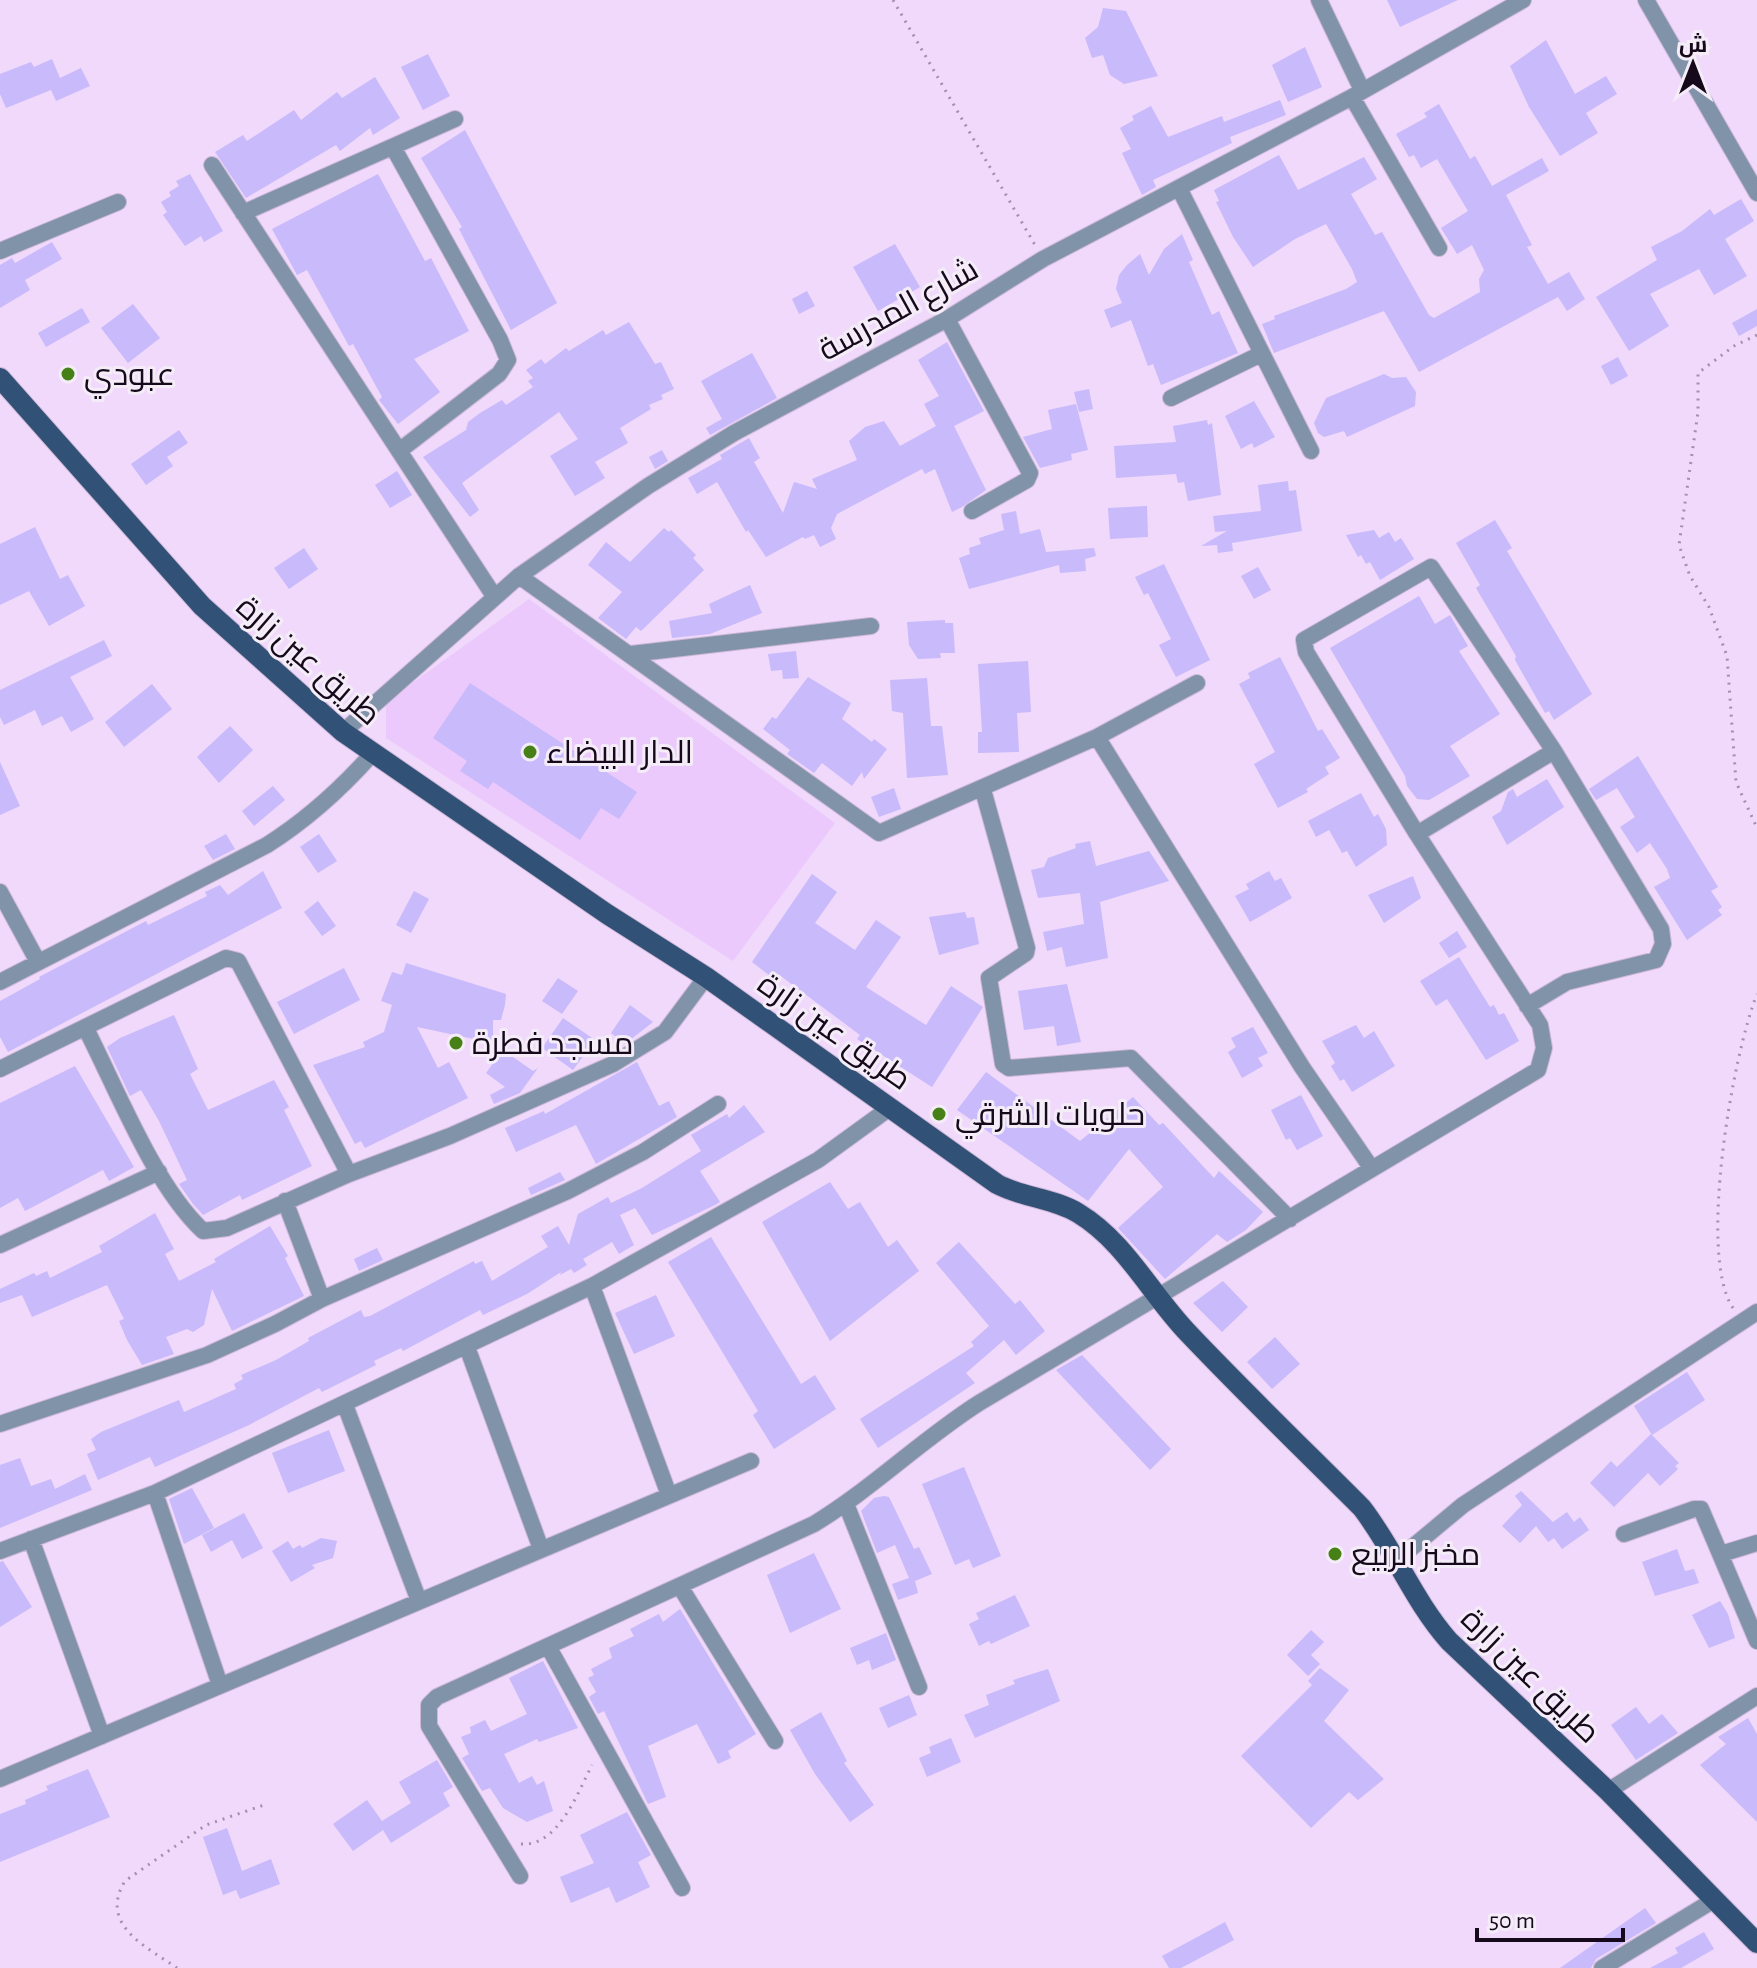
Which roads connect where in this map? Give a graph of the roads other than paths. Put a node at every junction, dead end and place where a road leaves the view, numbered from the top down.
1 (1319, 0) edge
2 (1523, 0) edge
3 (1646, 0) edge
4 (1357, 94) junction
5 (455, 119) dead end
6 (393, 147) junction
7 (212, 165) dead end
8 (1180, 190) junction
9 (1757, 193) edge
10 (118, 202) dead end
11 (243, 213) junction
12 (1439, 248) dead end
13 (0, 251) edge
14 (947, 319) junction
15 (1261, 354) junction
16 (0, 378) edge
17 (1171, 398) dead end
18 (399, 451) junction
19 (1311, 451) dead end
20 (972, 511) dead end
21 (519, 576) junction
22 (494, 596) junction
23 (871, 626) dead end
24 (631, 654) junction
25 (1197, 683) dead end
26 (343, 732) junction
27 (1097, 737) junction
28 (1554, 751) junction
29 (372, 754) junction
30 (983, 790) junction
31 (1417, 834) junction
32 (0, 892) edge
33 (38, 962) junction
34 (706, 977) junction
35 (0, 982) edge
36 (1527, 1006) junction
37 (85, 1027) junction
38 (0, 1069) edge
39 (718, 1104) dead end
40 (891, 1107) junction
41 (1372, 1169) junction
42 (159, 1172) junction
43 (349, 1174) junction
44 (285, 1201) junction
45 (1290, 1219) junction
46 (0, 1245) edge
47 (592, 1286) junction
48 (1157, 1295) junction
49 (322, 1299) junction
50 (1757, 1312) edge
51 (467, 1347) junction
52 (345, 1405) junction
53 (0, 1424) edge
54 (751, 1461) dead end
55 (155, 1493) junction
56 (669, 1495) junction
57 (846, 1504) junction
58 (1624, 1534) dead end
59 (31, 1539) junction
60 (1757, 1543) edge
61 (541, 1549) junction
62 (0, 1551) edge
63 (1721, 1554) junction
64 (1397, 1560) junction
65 (681, 1588) junction
66 (419, 1601) junction
67 (1757, 1641) edge
68 (549, 1648) junction
69 (220, 1685) junction
70 (919, 1687) dead end
71 (1757, 1696) edge
72 (102, 1736) junction
73 (775, 1741) dead end
74 (0, 1779) edge
75 (1608, 1791) junction
76 (520, 1876) dead end
77 (682, 1888) dead end
78 (1714, 1900) junction
79 (1757, 1943) edge
80 (1602, 1968) edge

1 - 4 street
2 - 4 street, شارع المدرسة
3 - 9 street
4 - 8 street, شارع المدرسة
4 - 12 street
5 - 6 street
6 - 11 street
6 - 18 street
7 - 11 street
8 - 14 street, شارع المدرسة
8 - 15 street
10 - 13 street
11 - 18 street
14 - 20 street
14 - 21 street, شارع المدرسة
15 - 17 street
15 - 19 street
16 - 26 main road, طريق عين زارة
18 - 22 street
21 - 22 street, شارع المدرسة
21 - 24 street
22 - 26 street, شارع المدرسة
23 - 24 street
24 - 30 street
25 - 27 street
26 - 29 main road, طريق عين زارة
27 - 30 street
27 - 41 street
28 - 31 street
28 - 31 street
28 - 36 street
29 - 33 street
29 - 34 main road, طريق عين زارة
30 - 45 street
31 - 36 street
32 - 33 street
33 - 35 street
34 - 40 main road, طريق عين زارة
34 - 43 street
36 - 41 street
37 - 38 street
37 - 42 street
37 - 43 street
39 - 49 street
40 - 47 street
40 - 48 main road, طريق عين زارة
41 - 45 street
42 - 44 street
42 - 46 street
43 - 44 street
44 - 49 street
45 - 48 street
47 - 51 street
47 - 56 street
48 - 57 street
48 - 64 main road, طريق عين زارة
49 - 53 street
50 - 64 street
51 - 52 street
51 - 61 street
52 - 55 street
52 - 66 street
54 - 56 street
55 - 59 street
55 - 69 street
56 - 61 street
57 - 65 street
57 - 70 street
58 - 63 street
59 - 62 street
59 - 72 street
60 - 63 street
61 - 66 street
63 - 67 street
64 - 75 main road, طريق عين زارة
65 - 68 street
65 - 73 street
66 - 69 street
68 - 76 street
68 - 77 street
69 - 72 street
71 - 75 street
72 - 74 street
75 - 78 main road, طريق عين زارة
78 - 79 main road, طريق عين زارة
78 - 80 street

